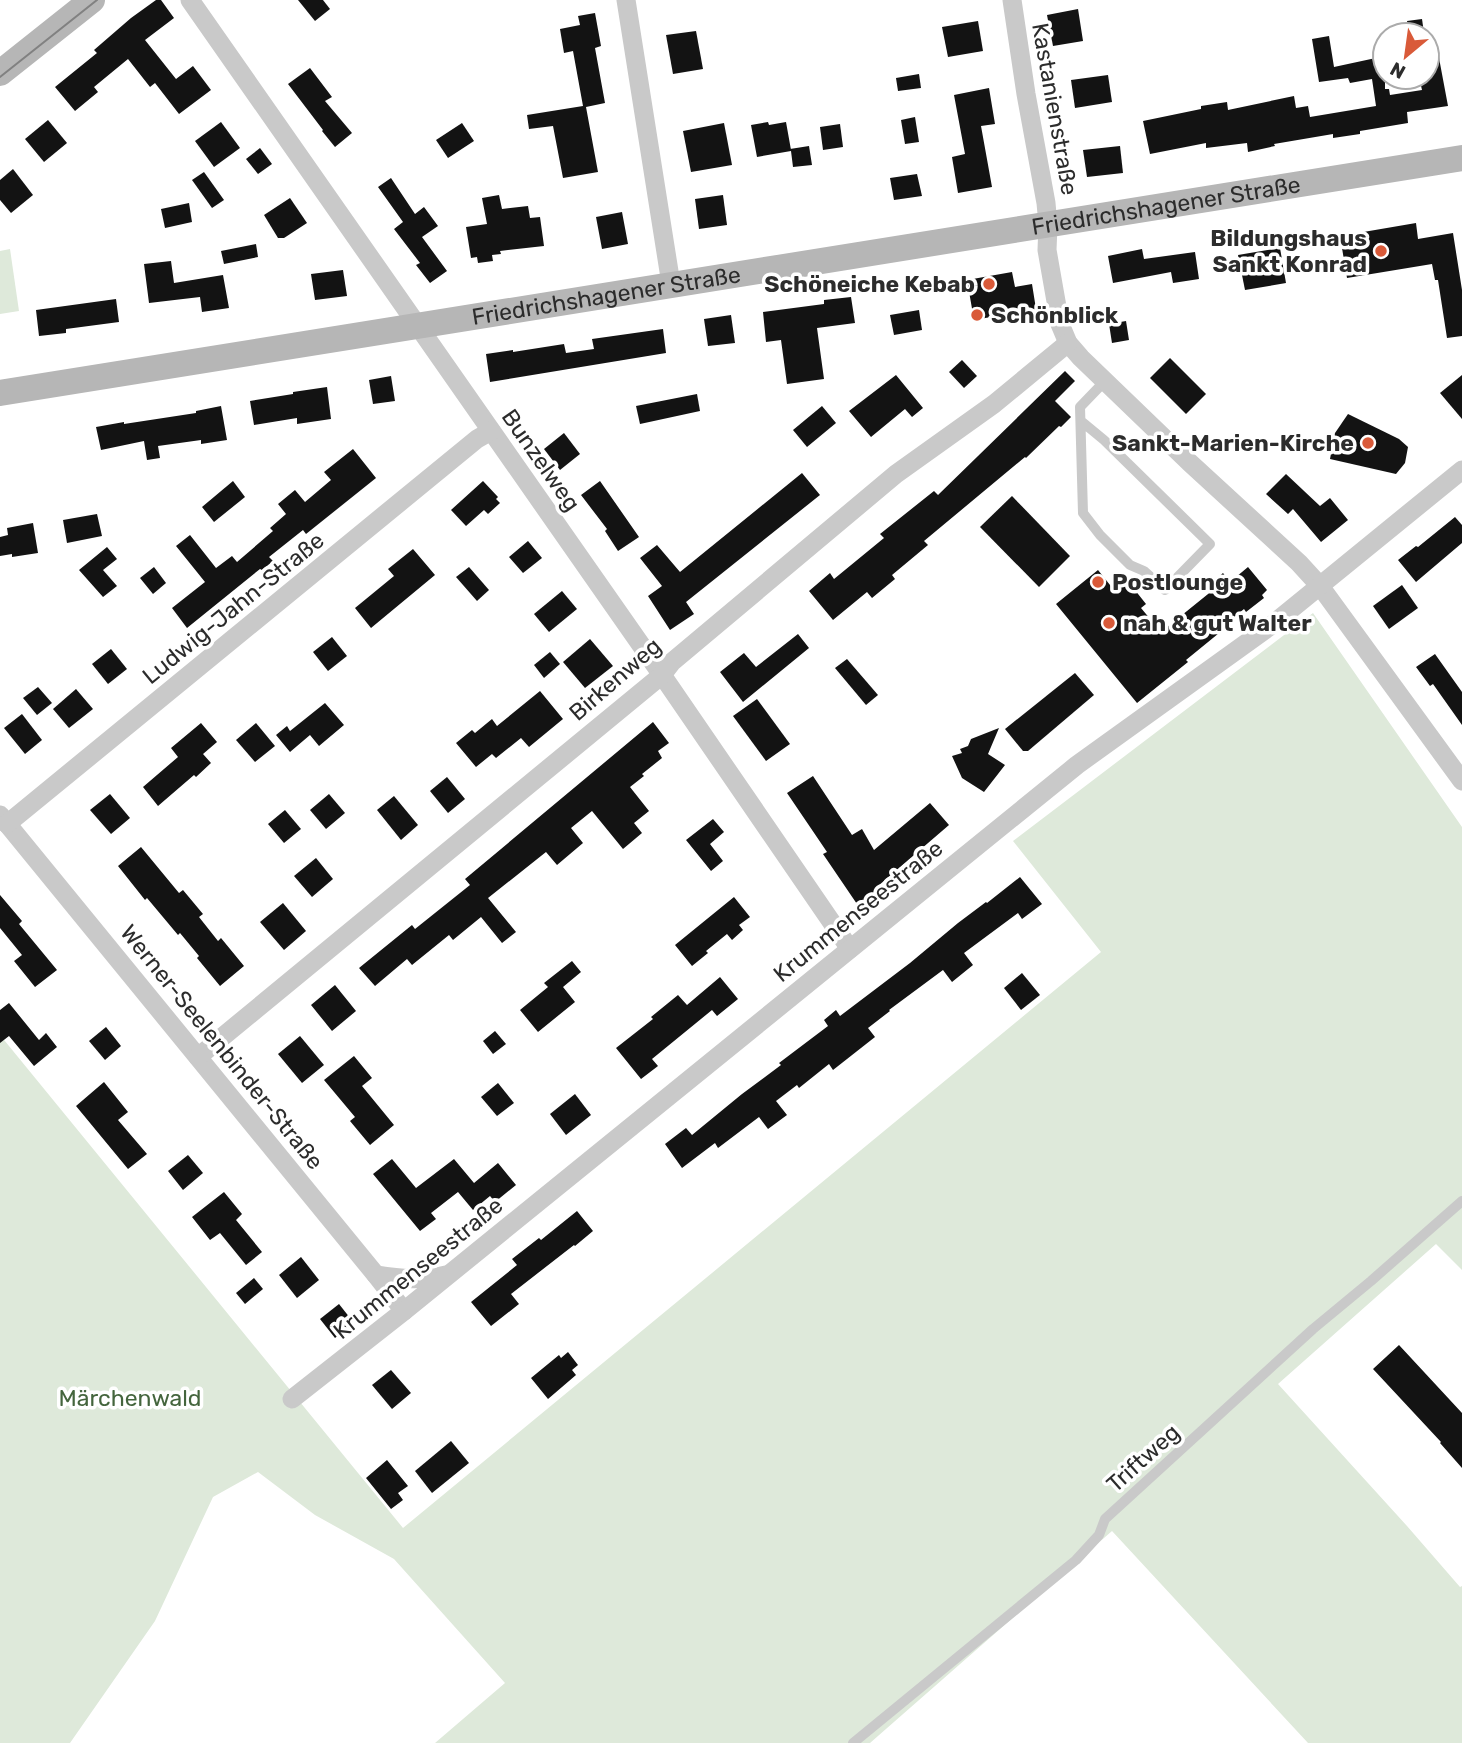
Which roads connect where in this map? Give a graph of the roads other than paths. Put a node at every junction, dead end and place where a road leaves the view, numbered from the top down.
1 (92, 0) edge
2 (190, 0) edge
3 (626, 0) edge
4 (1012, 0) edge
5 (0, 73) edge
6 (1462, 158) edge
7 (1048, 225) junction
8 (671, 284) junction
9 (417, 326) junction
10 (1068, 343) junction
11 (1105, 381) junction
12 (0, 393) edge
13 (1081, 421) junction
14 (491, 432) junction
15 (1462, 470) edge
16 (1320, 586) junction
17 (662, 675) junction
18 (1462, 781) edge
19 (4, 820) edge
20 (850, 949) junction
21 (198, 1057) junction
22 (1462, 1201) edge
23 (451, 1273) junction
24 (376, 1275) junction
25 (404, 1311) junction
26 (292, 1399) dead end
27 (853, 1743) edge

1 - 5 main road
2 - 9 street, Bunzelweg
3 - 8 street
4 - 7 street, Kastanienstraße
6 - 7 main road, Friedrichshagener Straße
7 - 8 main road, Friedrichshagener Straße
7 - 10 street, Kastanienstraße
8 - 9 main road, Friedrichshagener Straße
9 - 12 main road, Friedrichshagener Straße
9 - 14 street, Bunzelweg
10 - 11 street
10 - 17 street, Birkenweg
11 - 13 lane
11 - 16 street
13 - 13 lane
14 - 17 street, Bunzelweg
14 - 19 street, Ludwig-Jahn-Straße
15 - 16 street, Krummenseestraße
16 - 18 street
16 - 20 street, Krummenseestraße
17 - 20 street, Bunzelweg
17 - 21 street, Birkenweg
19 - 21 street, Werner-Seelenbinder-Straße
20 - 23 street, Krummenseestraße
21 - 24 street, Werner-Seelenbinder-Straße
22 - 27 lane, Triftweg
23 - 24 street
23 - 25 street, Krummenseestraße
24 - 25 street, Werner-Seelenbinder-Straße
25 - 26 street, Krummenseestraße

